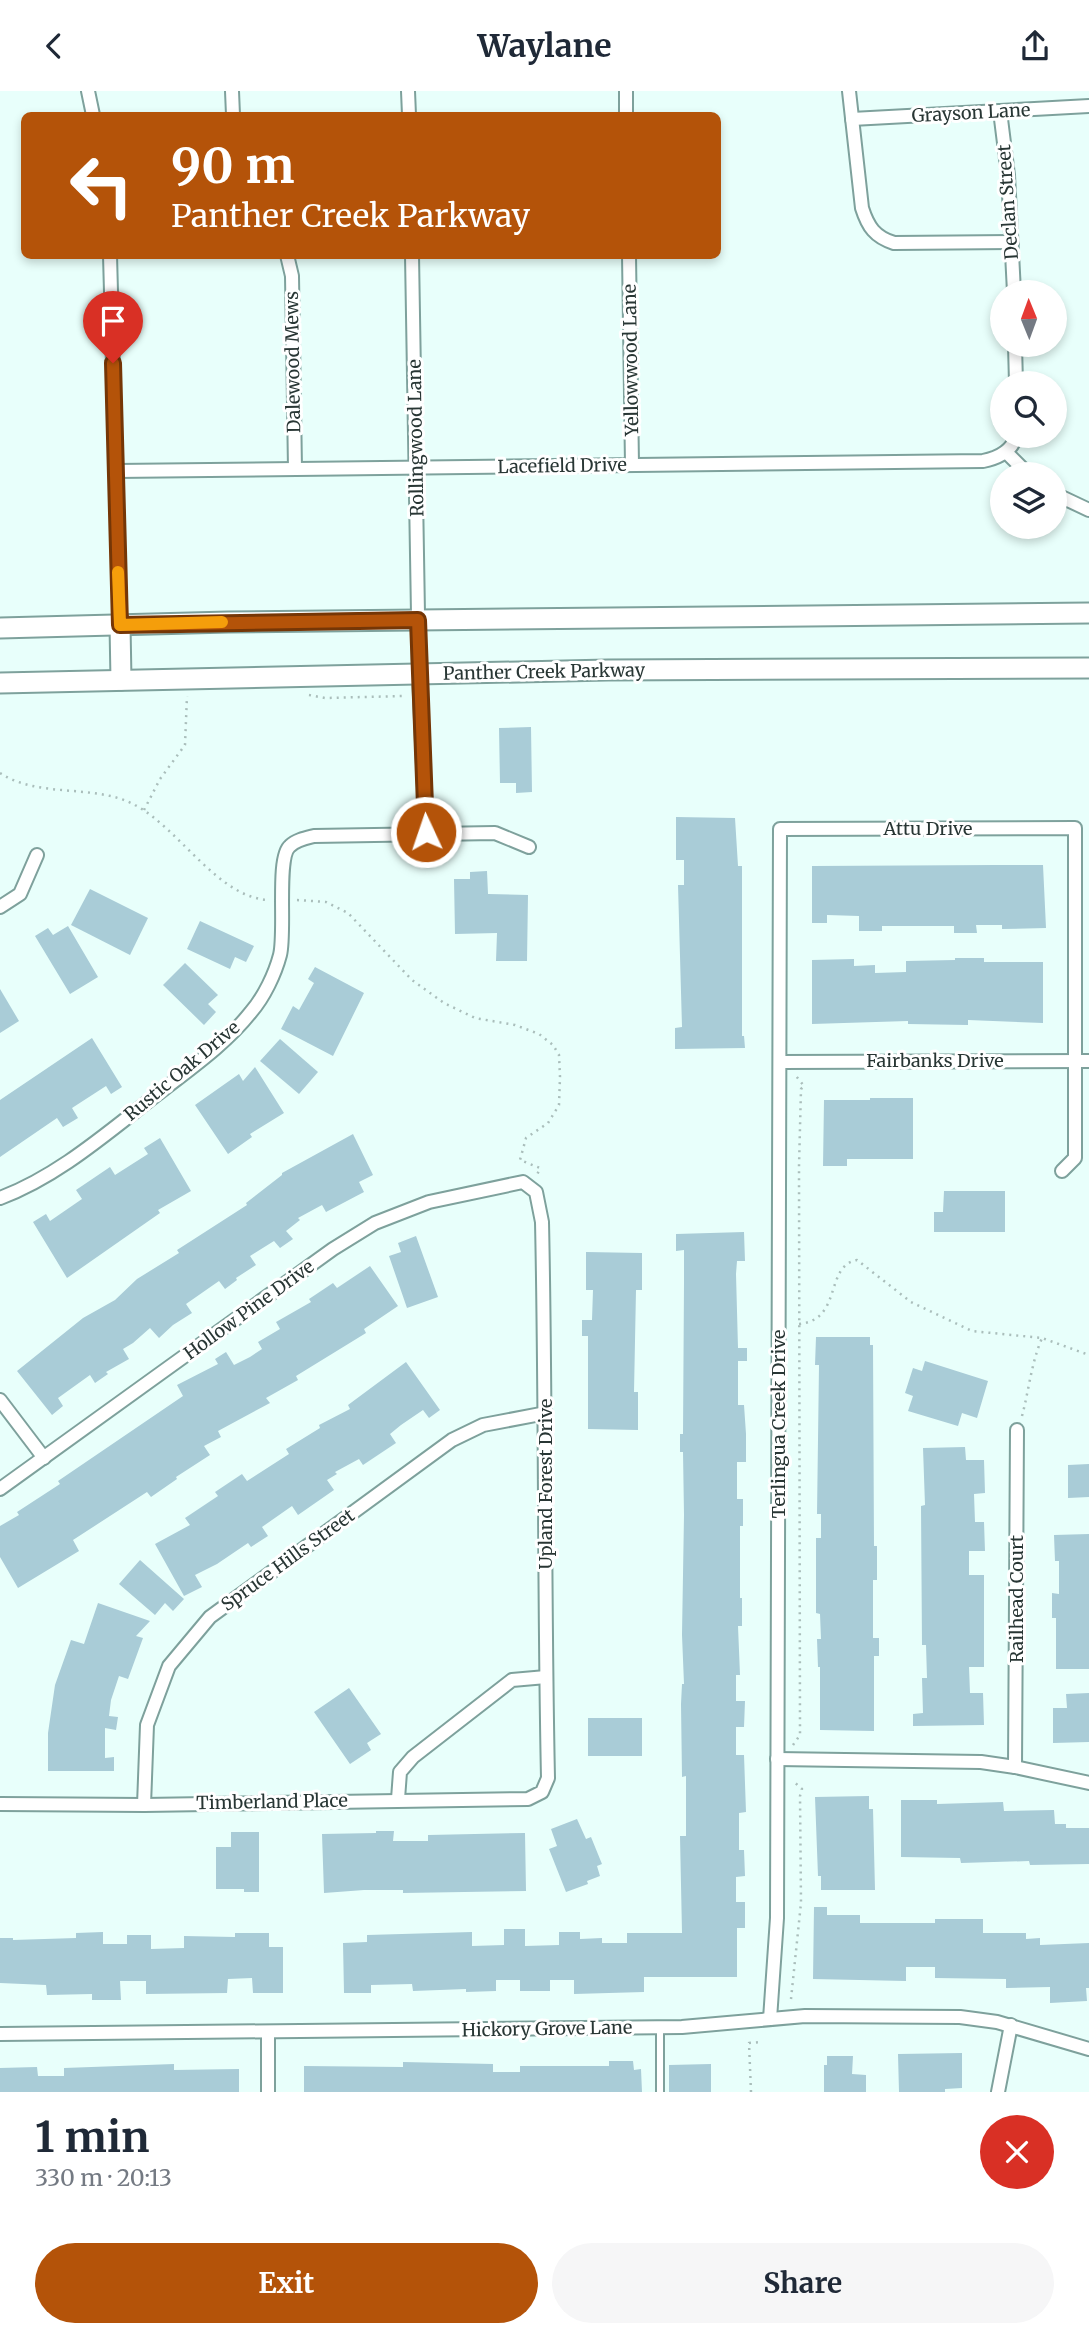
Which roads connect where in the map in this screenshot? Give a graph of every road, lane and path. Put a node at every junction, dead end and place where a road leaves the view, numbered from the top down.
1 (89, 91) edge
2 (232, 91) edge
3 (408, 91) edge
4 (626, 91) edge
5 (849, 91) edge
6 (1089, 106) edge
7 (1000, 111) junction
8 (92, 112) edge
9 (233, 112) edge
10 (409, 112) edge
11 (626, 112) edge
12 (852, 119) junction
13 (1012, 242) junction
14 (110, 259) edge
15 (288, 259) edge
16 (412, 259) edge
17 (629, 259) edge
18 (1014, 280) edge
19 (1010, 448) edge
20 (1006, 452) junction
21 (1016, 462) edge
22 (632, 465) junction
23 (417, 468) junction
24 (295, 469) junction
25 (116, 471) junction
26 (1067, 499) edge
27 (1089, 510) edge
28 (1089, 613) edge
29 (418, 620) junction
30 (120, 625) junction
31 (0, 628) edge
32 (1089, 667) edge
33 (419, 674) junction
34 (121, 680) junction
35 (0, 683) edge
36 (187, 692) dead end
37 (0, 773) edge
38 (144, 811) junction
39 (780, 829) joint
40 (426, 832) junction
41 (529, 847) dead end
42 (37, 855) dead end
43 (283, 900) junction
44 (0, 907) edge
45 (1075, 1061) junction
46 (1089, 1061) edge
47 (780, 1062) junction
48 (796, 1076) dead end
49 (1062, 1171) dead end
50 (527, 1185) junction
51 (0, 1198) edge
52 (799, 1324) junction
53 (1041, 1338) junction
54 (1089, 1355) edge
55 (0, 1400) edge
56 (546, 1413) junction
57 (1017, 1430) joint
58 (44, 1458) junction
59 (0, 1489) edge
60 (546, 1677) junction
61 (793, 1745) dead end
62 (777, 1759) junction
63 (1015, 1767) junction
64 (793, 1781) dead end
65 (1089, 1783) edge
66 (542, 1792) joint
67 (398, 1799) junction
68 (0, 1804) edge
69 (144, 1805) junction
70 (791, 1999) dead end
71 (770, 2019) junction
72 (1011, 2025) junction
73 (660, 2028) junction
74 (268, 2032) junction
75 (0, 2034) edge
76 (761, 2042) dead end
77 (1089, 2049) edge
78 (268, 2092) edge
79 (660, 2092) edge
80 (751, 2092) edge
81 (998, 2092) edge

1 - 8 street
2 - 9 street
3 - 10 street
4 - 11 street
5 - 12 street
6 - 7 street, Grayson Lane
7 - 12 street, Grayson Lane
7 - 13 street, Declan Street
12 - 13 street
13 - 18 street, Declan Street
14 - 25 street
15 - 24 street, Dalewood Mews
16 - 23 street, Rollingwood Lane
17 - 22 street, Yellowwood Lane
19 - 20 street
20 - 21 street
20 - 22 street, Lacefield Drive
22 - 23 street, Lacefield Drive
23 - 24 street, Lacefield Drive
23 - 29 street, Rollingwood Lane
24 - 25 street, Lacefield Drive
25 - 30 street
26 - 27 street
28 - 29 main road
29 - 30 main road
29 - 33 street, Rollingwood Lane
30 - 31 main road
30 - 34 main road
32 - 33 main road, Panther Creek Parkway
33 - 34 main road, Panther Creek Parkway
33 - 40 street, Rollingwood Lane
34 - 35 main road, Panther Creek Parkway
36 - 38 path
37 - 38 path
38 - 43 path
39 - 45 street, Attu Drive
39 - 47 street, Terlingua Creek Drive
40 - 41 street
40 - 43 street, Rustic Oak Drive
42 - 44 street
43 - 50 path
43 - 51 street, Rustic Oak Drive
45 - 46 street, Fairbanks Drive
45 - 47 street, Fairbanks Drive
45 - 49 street
47 - 62 street, Terlingua Creek Drive
48 - 52 path
50 - 56 street, Upland Forest Drive
50 - 58 street, Hollow Pine Drive
52 - 53 path
52 - 61 path
53 - 54 path
53 - 57 path
55 - 58 street
56 - 60 street, Upland Forest Drive
56 - 69 street, Spruce Hills Street
57 - 63 street, Railhead Court
58 - 59 street, Hollow Pine Drive
60 - 66 street, Upland Forest Drive
60 - 67 street
62 - 63 street
62 - 71 street, Terlingua Creek Drive
63 - 65 street
64 - 70 path
66 - 67 street, Timberland Place
67 - 69 street, Timberland Place
68 - 69 street, Timberland Place
71 - 72 street, Hickory Grove Lane
71 - 73 street, Hickory Grove Lane
72 - 77 street, Hickory Grove Lane
72 - 81 street
73 - 74 street, Hickory Grove Lane
73 - 79 lane
74 - 75 street, Hickory Grove Lane
74 - 78 street
76 - 80 path

